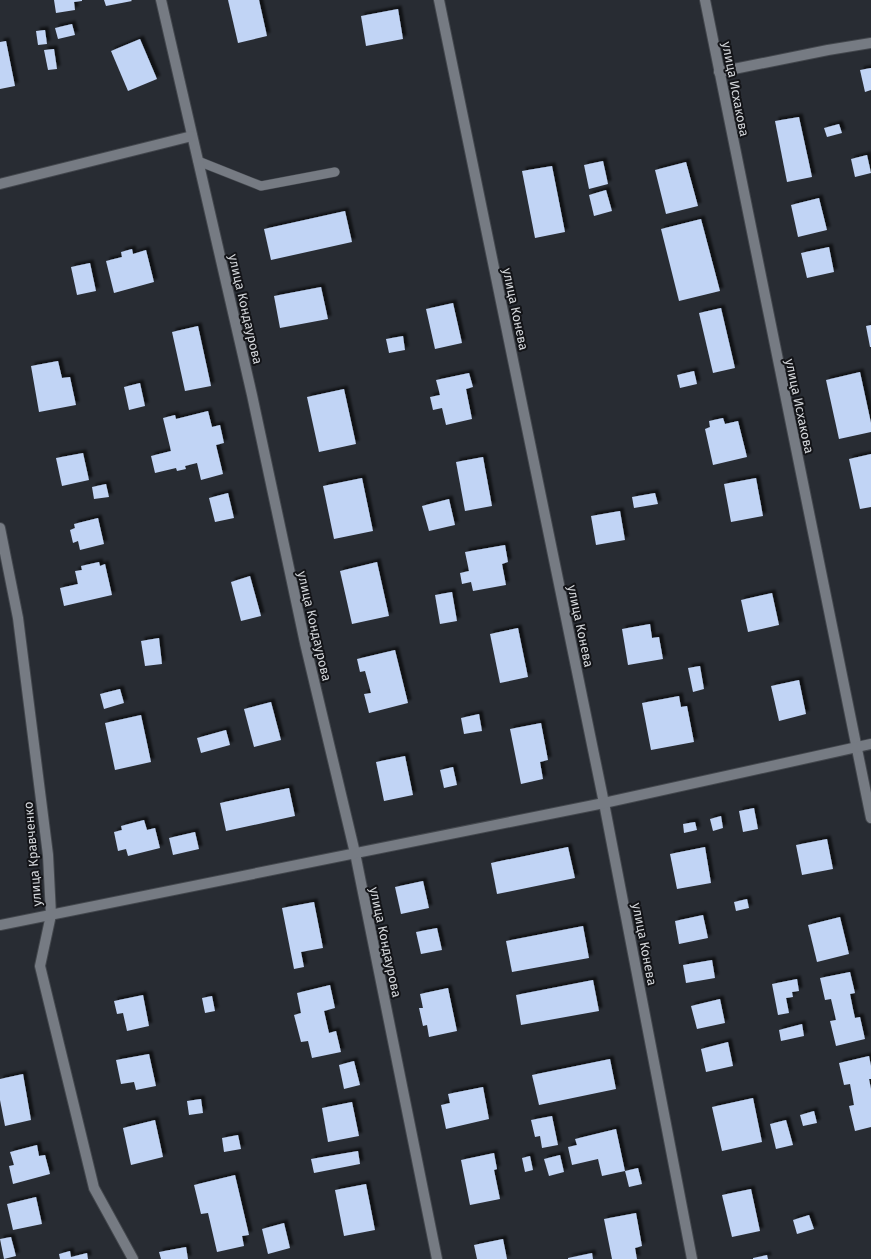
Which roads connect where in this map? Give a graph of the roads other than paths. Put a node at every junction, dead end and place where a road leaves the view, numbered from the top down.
1 (161, 0) edge
2 (439, 0) edge
3 (705, 0) edge
4 (871, 43) edge
5 (719, 72) junction
6 (192, 136) junction
7 (198, 161) junction
8 (335, 172) dead end
9 (0, 184) edge
10 (0, 528) edge
11 (871, 744) edge
12 (857, 748) junction
13 (604, 803) junction
14 (871, 818) edge
15 (355, 853) junction
16 (50, 915) junction
17 (0, 925) edge
18 (133, 1259) edge
19 (437, 1259) edge
20 (692, 1259) edge

1 - 6 street, улица Кондаурова
2 - 13 street, улица Конева
3 - 5 street, улица Исхакова
4 - 5 street
5 - 12 street, улица Исхакова
6 - 7 street, улица Кондаурова
6 - 9 street
7 - 8 lane
7 - 15 street, улица Кондаурова
10 - 16 street, улица Кравченко
11 - 12 street
12 - 13 street
12 - 14 street, улица Исхакова
13 - 15 street
13 - 20 street, улица Конева
15 - 16 street
15 - 19 street, улица Кондаурова
16 - 17 street
16 - 18 street, улица Кравченко

